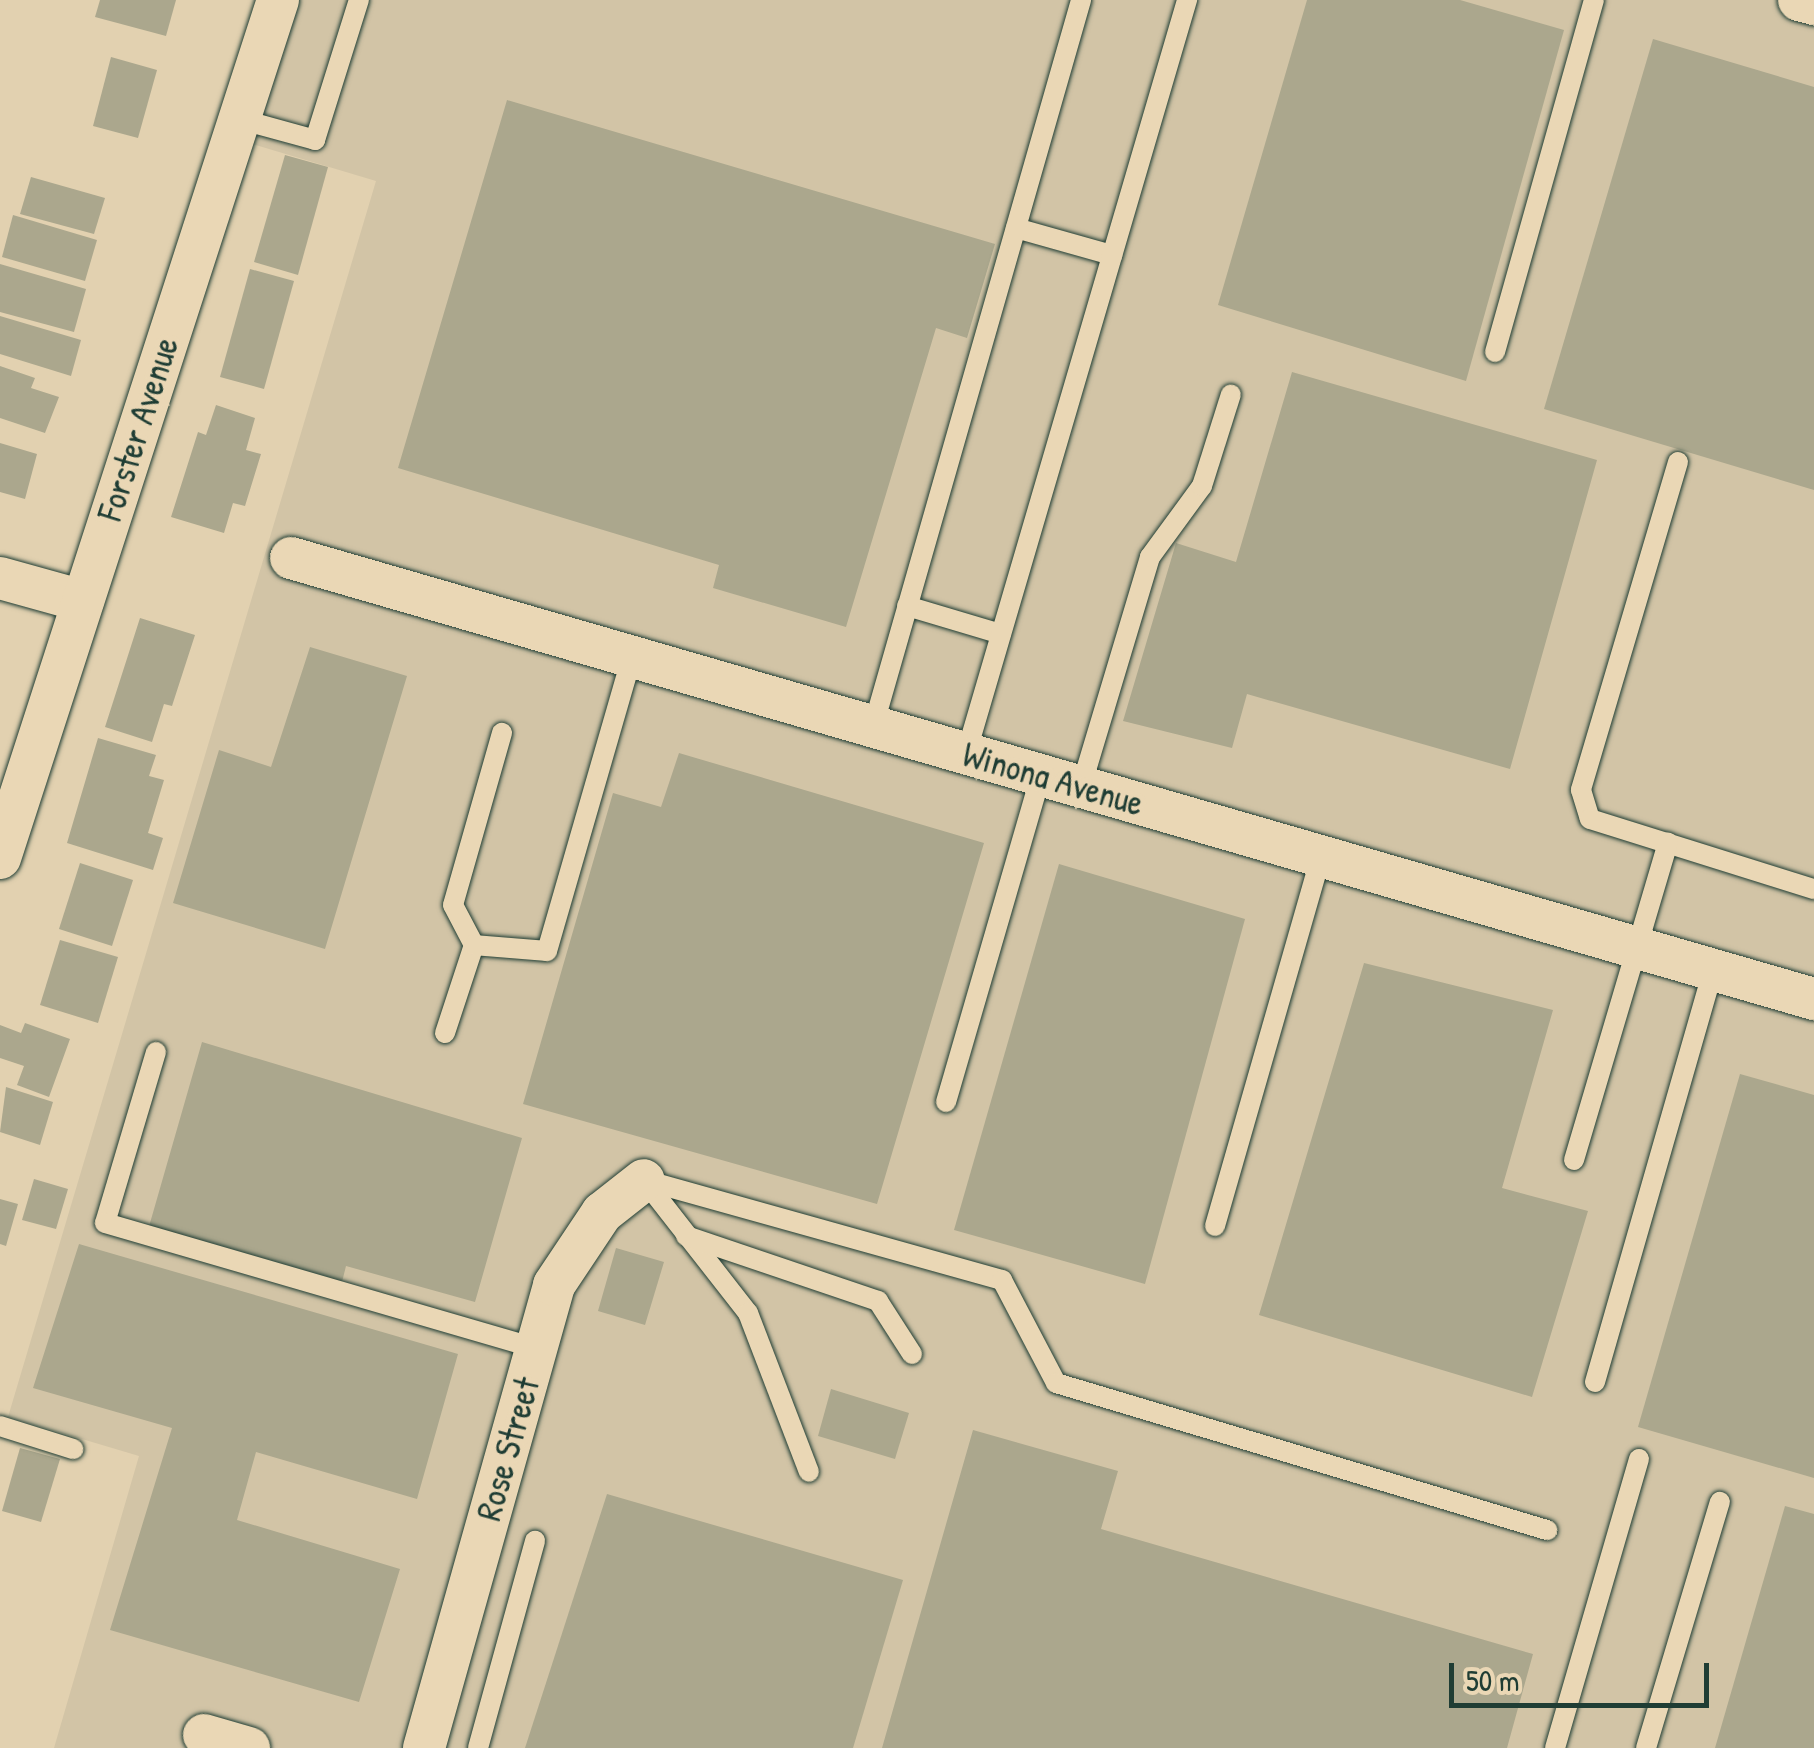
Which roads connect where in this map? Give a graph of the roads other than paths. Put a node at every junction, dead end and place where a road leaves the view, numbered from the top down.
1 (278, 0) edge
2 (359, 0) edge
3 (1081, 0) edge
4 (1187, 0) edge
5 (1594, 0) edge
6 (1799, 0) edge
7 (1814, 4) edge
8 (238, 119) junction
9 (1016, 228) junction
10 (1112, 255) junction
11 (1495, 352) dead end
12 (1231, 394) dead end
13 (1678, 462) dead end
14 (291, 558) dead end
15 (0, 578) edge
16 (83, 602) junction
17 (908, 606) junction
18 (1001, 634) junction
19 (632, 657) junction
20 (873, 727) junction
21 (502, 733) dead end
22 (966, 754) junction
23 (1041, 776) junction
24 (1082, 787) junction
25 (1668, 843) junction
26 (1321, 856) junction
27 (0, 858) edge
28 (1814, 889) edge
29 (474, 945) junction
30 (1636, 948) junction
31 (1713, 970) junction
32 (1814, 999) edge
33 (445, 1033) dead end
34 (156, 1052) dead end
35 (946, 1102) dead end
36 (1574, 1160) dead end
37 (644, 1180) junction
38 (1214, 1226) dead end
39 (684, 1235) junction
40 (536, 1348) junction
41 (912, 1354) dead end
42 (1595, 1382) dead end
43 (0, 1426) edge
44 (73, 1448) dead end
45 (1639, 1459) dead end
46 (809, 1472) dead end
47 (1720, 1502) dead end
48 (1547, 1530) dead end
49 (535, 1541) dead end
50 (204, 1735) dead end
51 (250, 1748) edge
52 (424, 1748) edge
53 (478, 1748) edge
54 (1555, 1748) edge
55 (1646, 1748) edge

1 - 8 street, Forster Avenue
2 - 8 lane
3 - 9 lane
4 - 10 lane
5 - 11 lane
6 - 7 street
8 - 16 street, Forster Avenue
9 - 10 lane
9 - 17 lane
10 - 18 lane
12 - 24 lane
13 - 25 lane
14 - 19 street, Winona Avenue
15 - 16 street
16 - 27 street, Forster Avenue
17 - 18 lane
17 - 20 lane
18 - 22 lane
19 - 20 street, Winona Avenue
19 - 29 lane
20 - 22 street, Winona Avenue
21 - 29 lane
22 - 23 street, Winona Avenue
23 - 24 street, Winona Avenue
23 - 35 lane
24 - 26 street, Winona Avenue
25 - 28 lane
25 - 30 lane
26 - 30 street, Winona Avenue
26 - 38 lane
29 - 33 lane
30 - 31 street, Winona Avenue
30 - 36 lane
31 - 32 street, Winona Avenue
31 - 42 lane
34 - 40 lane
37 - 39 lane
37 - 40 street, Rose Street
37 - 48 lane
39 - 41 lane
39 - 46 lane
40 - 52 street, Rose Street
43 - 44 lane
45 - 54 lane
47 - 55 lane
49 - 53 lane
50 - 51 street

